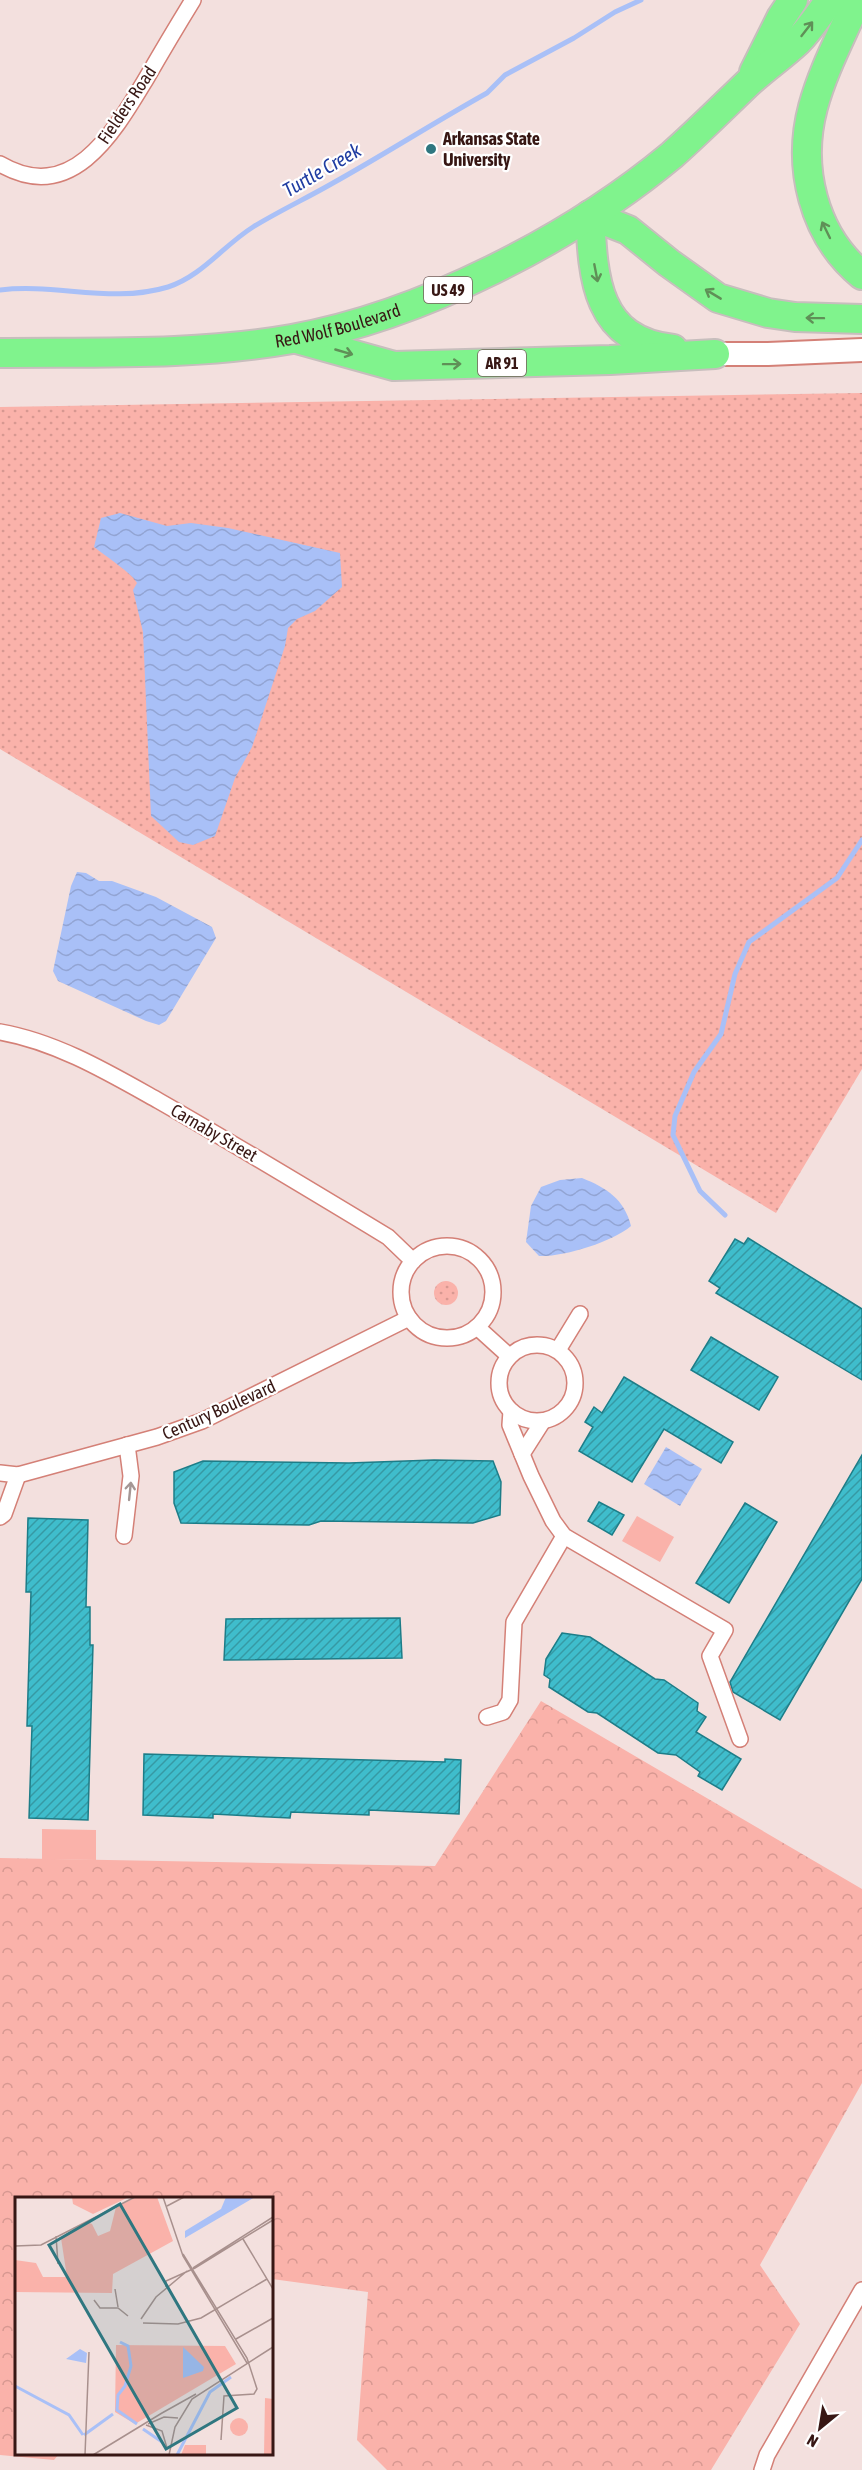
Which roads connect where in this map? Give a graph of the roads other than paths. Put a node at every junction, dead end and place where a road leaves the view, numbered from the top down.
1 (193, 0) edge
2 (793, 0) edge
3 (830, 0) edge
4 (857, 0) edge
5 (749, 82) junction
6 (0, 164) edge
7 (590, 215) junction
8 (862, 275) edge
9 (862, 319) edge
10 (295, 338) junction
11 (862, 350) edge
12 (0, 353) edge
13 (715, 354) junction
14 (0, 1032) edge
15 (413, 1261) junction
16 (580, 1314) dead end
17 (409, 1318) junction
18 (477, 1327) junction
19 (558, 1350) junction
20 (509, 1356) junction
21 (511, 1411) junction
22 (543, 1421) junction
23 (127, 1445) junction
24 (522, 1454) junction
25 (0, 1473) edge
26 (18, 1475) junction
27 (0, 1517) edge
28 (124, 1536) dead end
29 (564, 1536) junction
30 (487, 1717) dead end
31 (740, 1739) dead end
32 (862, 2290) edge
33 (762, 2470) edge

1 - 6 street, Fielders Road
2 - 5 highway, Red Wolf Boulevard / US 49
5 -> 3 highway, Red Wolf Boulevard / US 49
8 -> 4 highway
5 - 7 highway, Red Wolf Boulevard / US 49
9 -> 7 highway
7 - 10 highway, Red Wolf Boulevard / US 49
7 -> 13 highway
10 - 12 highway, Red Wolf Boulevard / US 49
10 -> 13 highway, AR 91
11 - 13 main road, AR 91
14 - 15 street, Carnaby Street
15 - 17 street
15 - 18 street
16 - 19 street
17 - 18 street
17 - 23 street, Century Boulevard
18 - 20 street
19 - 20 street
19 - 22 street
20 - 21 street
21 - 22 street
21 - 24 street
22 - 24 street
23 - 26 street, Century Boulevard
28 -> 23 street
24 - 29 street
25 - 26 street, Century Boulevard
26 - 27 street
29 - 30 street
29 - 31 street
32 - 33 street

